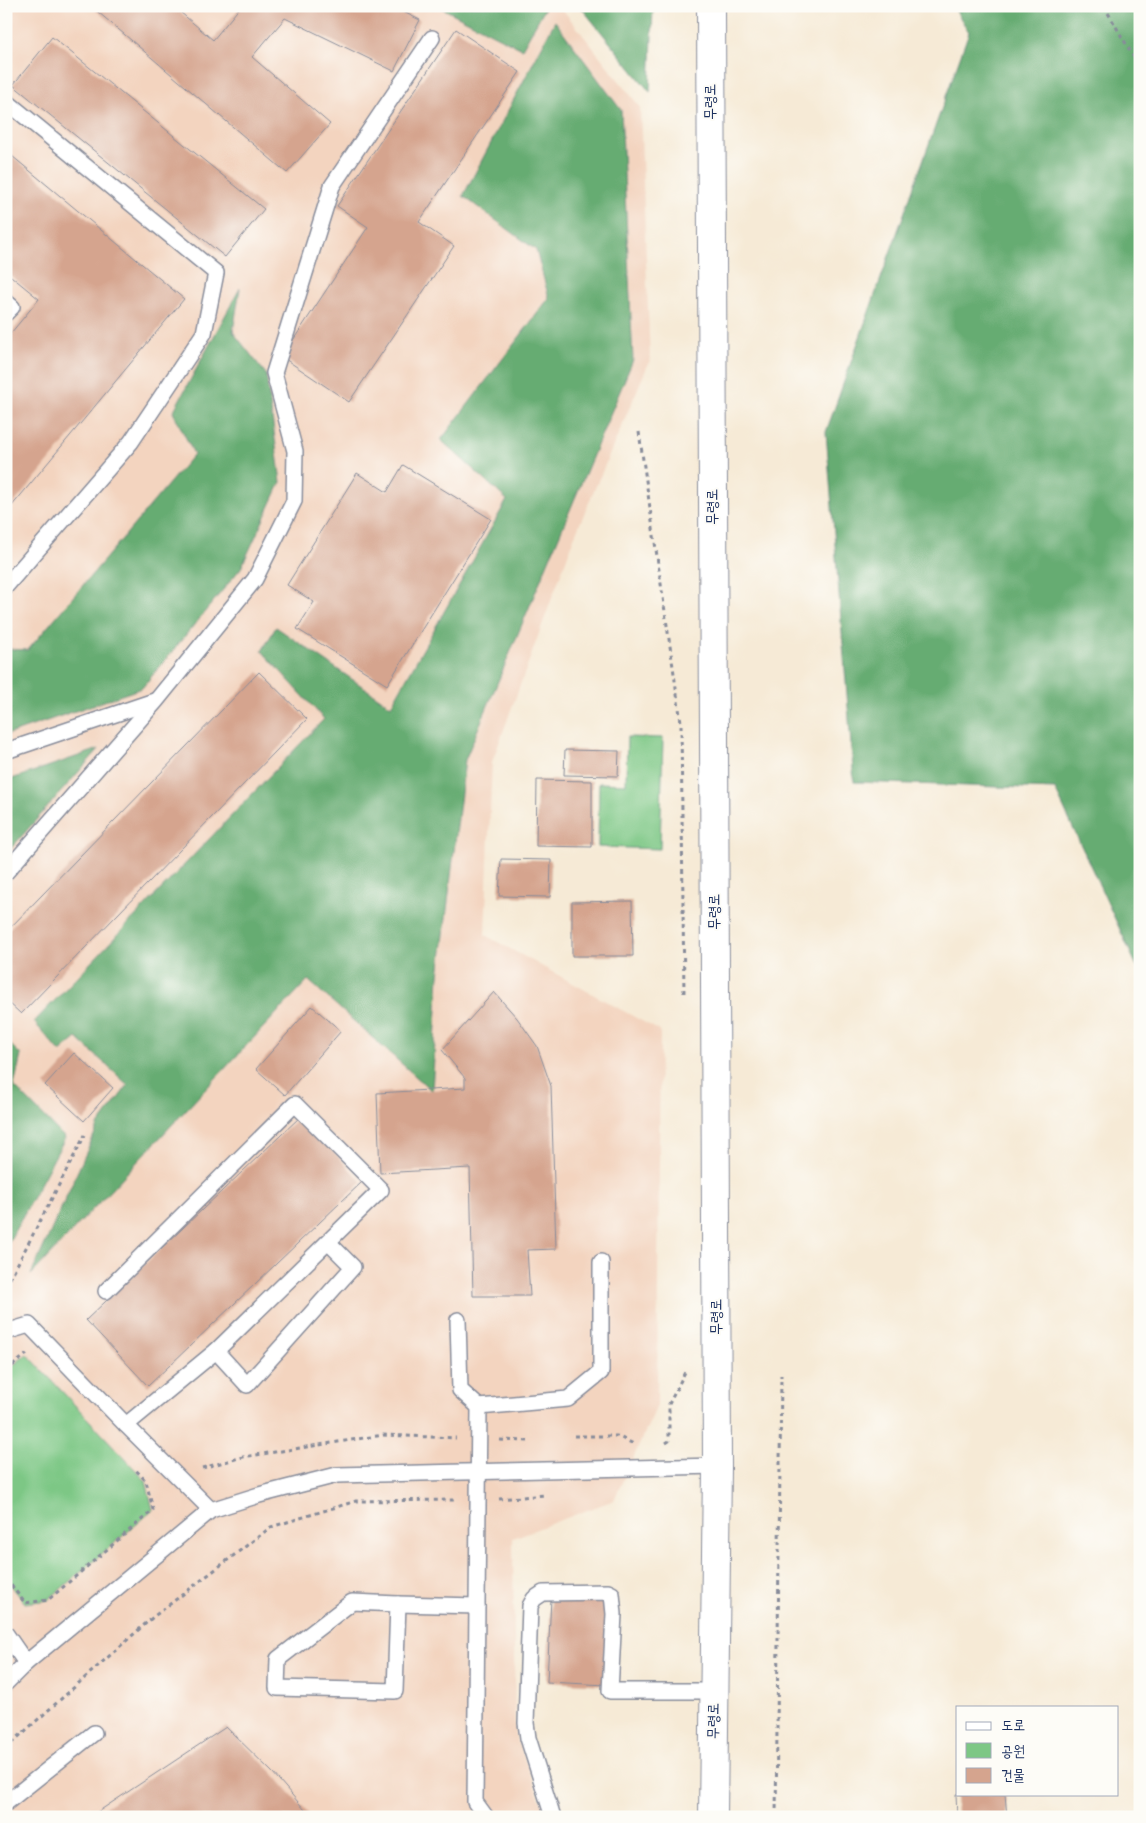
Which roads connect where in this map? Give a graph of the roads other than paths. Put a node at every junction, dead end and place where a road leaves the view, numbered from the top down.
1 (711, 6) edge
2 (432, 38) dead end
3 (6, 101) edge
4 (6, 302) edge
5 (6, 313) edge
6 (6, 586) edge
7 (156, 701) junction
8 (6, 751) edge
9 (6, 872) edge
10 (328, 1242) junction
11 (601, 1262) dead end
12 (106, 1291) dead end
13 (458, 1320) dead end
14 (6, 1332) edge
15 (216, 1351) junction
16 (480, 1406) junction
17 (126, 1425) junction
18 (718, 1466) junction
19 (479, 1472) junction
20 (210, 1510) junction
21 (398, 1604) junction
22 (477, 1606) junction
23 (6, 1634) edge
24 (26, 1663) junction
25 (6, 1682) edge
26 (715, 1691) junction
27 (94, 1733) dead end
28 (6, 1805) edge
29 (13, 1817) edge
30 (486, 1817) edge
31 (554, 1817) edge
32 (713, 1817) edge

1 - 18 main road, 무령로
2 - 7 lane
3 - 6 lane
4 - 5 lane
7 - 8 lane
7 - 9 lane
10 - 12 lane
10 - 15 lane
10 - 15 lane
11 - 16 lane
13 - 16 lane
14 - 17 lane
15 - 17 lane
16 - 19 lane
17 - 20 lane
18 - 19 lane
18 - 26 main road, 무령로
19 - 20 lane
19 - 22 lane
20 - 24 lane
21 - 21 lane
21 - 22 lane
22 - 30 lane
23 - 24 lane
24 - 25 lane
26 - 31 lane
26 - 32 main road, 무령로
27 - 28 lane
28 - 29 lane

